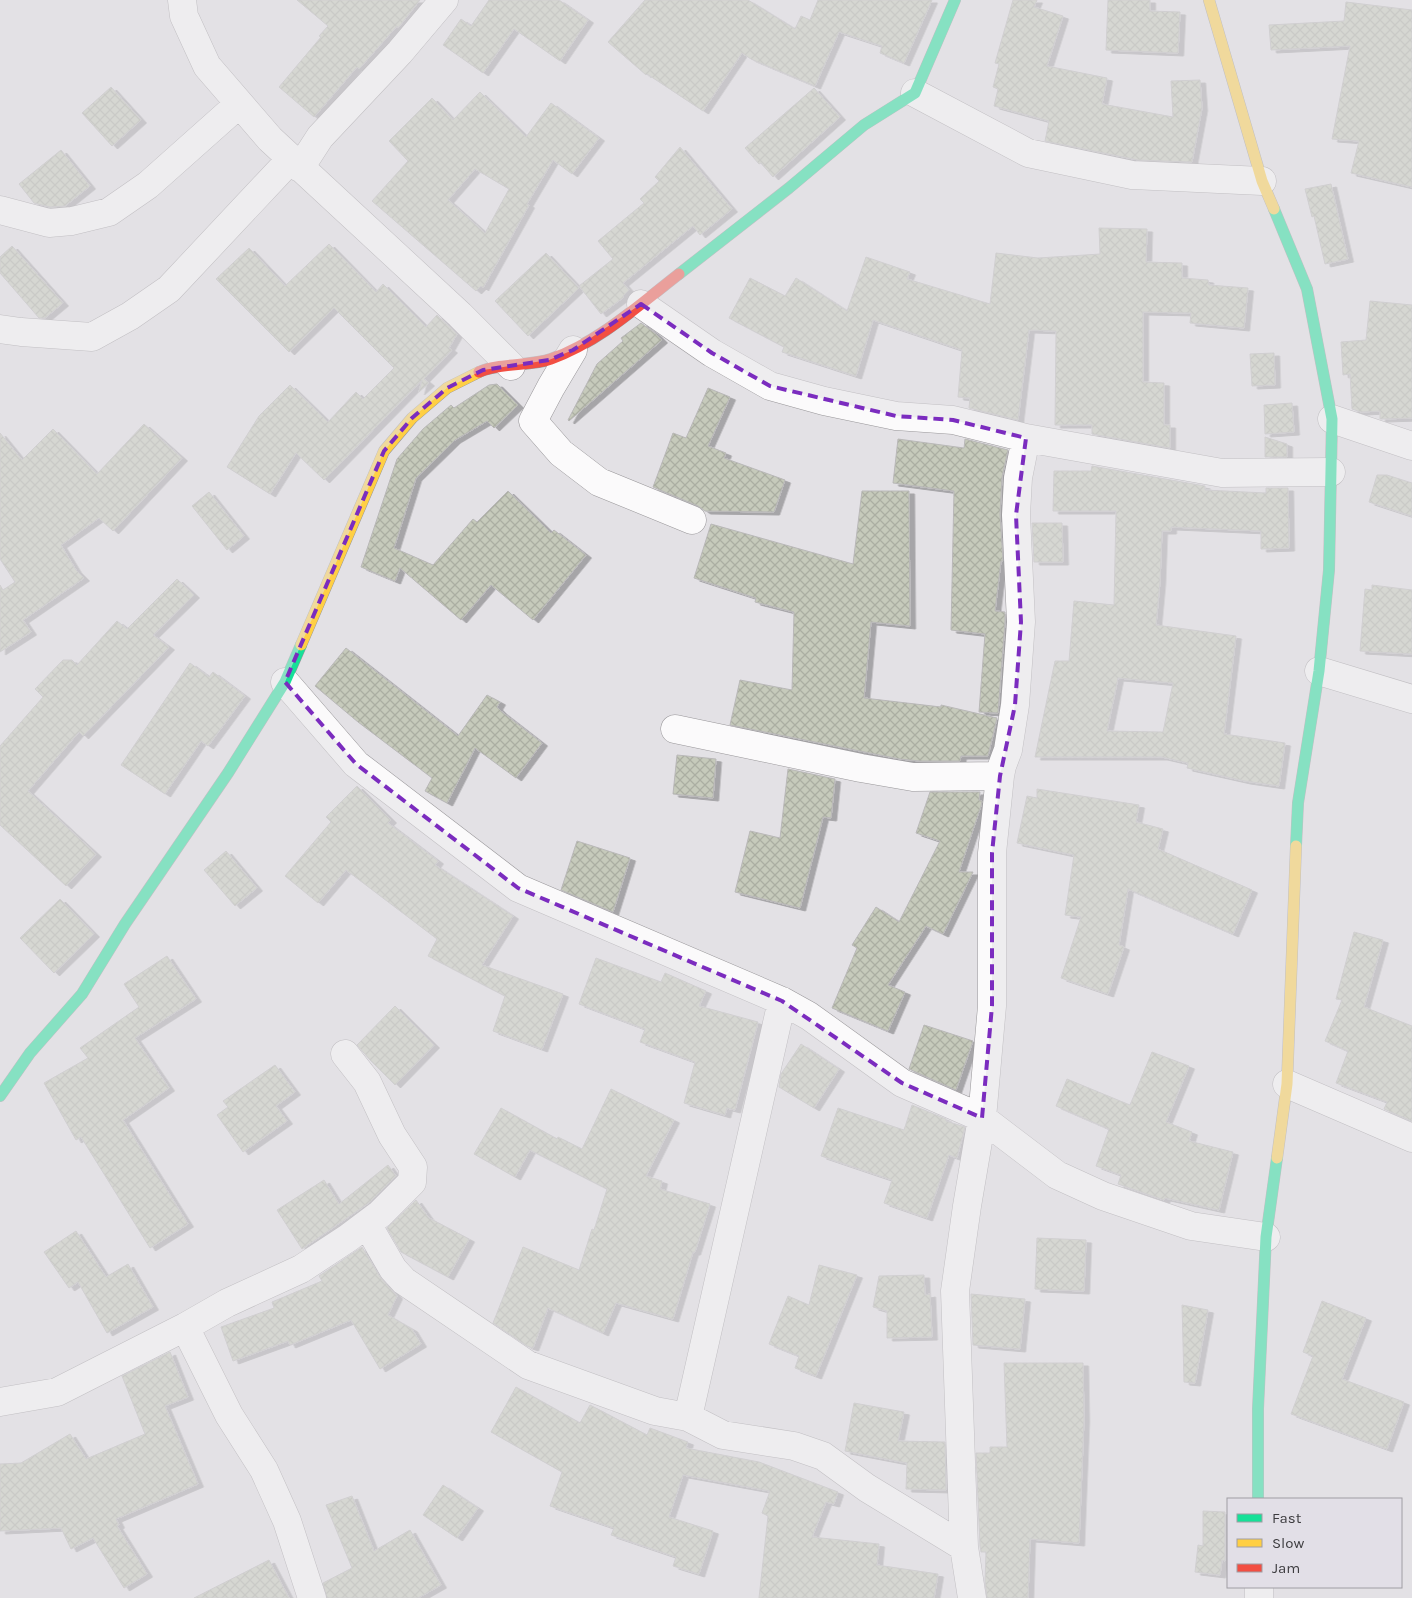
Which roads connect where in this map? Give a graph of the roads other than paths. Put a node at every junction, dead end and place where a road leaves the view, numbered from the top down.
1 (182, 0) edge
2 (444, 0) edge
3 (955, 0) edge
4 (1209, 0) edge
5 (915, 93) junction
6 (239, 104) junction
7 (296, 164) junction
8 (1262, 181) junction
9 (0, 210) edge
10 (640, 304) junction
11 (0, 329) edge
12 (573, 350) junction
13 (511, 366) junction
14 (1332, 419) junction
15 (1026, 438) junction
16 (1412, 446) edge
17 (1331, 472) junction
18 (692, 520) dead end
19 (1319, 671) junction
20 (285, 682) junction
21 (1412, 699) edge
22 (675, 729) dead end
23 (1000, 776) junction
24 (782, 1001) junction
25 (345, 1054) dead end
26 (1286, 1084) junction
27 (0, 1096) edge
28 (982, 1118) junction
29 (1412, 1138) edge
30 (367, 1224) junction
31 (1266, 1237) junction
32 (185, 1327) junction
33 (0, 1402) edge
34 (688, 1417) junction
35 (1258, 1498) edge
36 (964, 1547) junction
37 (312, 1598) edge
38 (972, 1598) edge

1 - 6 street
2 - 7 street
3 - 5 street
4 - 8 street
5 - 8 street
5 - 10 street
6 - 7 street
6 - 9 street
7 - 11 street
7 - 13 street
8 - 14 street
10 - 12 street
10 - 15 street
12 - 13 street
12 - 18 street
13 - 20 street
14 - 16 street
14 - 17 street
15 - 17 street
15 - 23 street
17 - 19 street
19 - 21 street
19 - 26 street
20 - 24 street
20 - 27 street
22 - 23 street
23 - 28 street
24 - 28 street
24 - 34 street
25 - 30 street
26 - 29 street
26 - 31 street
28 - 31 street
28 - 36 street
30 - 32 street
30 - 34 street
31 - 35 street
32 - 33 street
32 - 37 street
34 - 36 street
36 - 38 street

